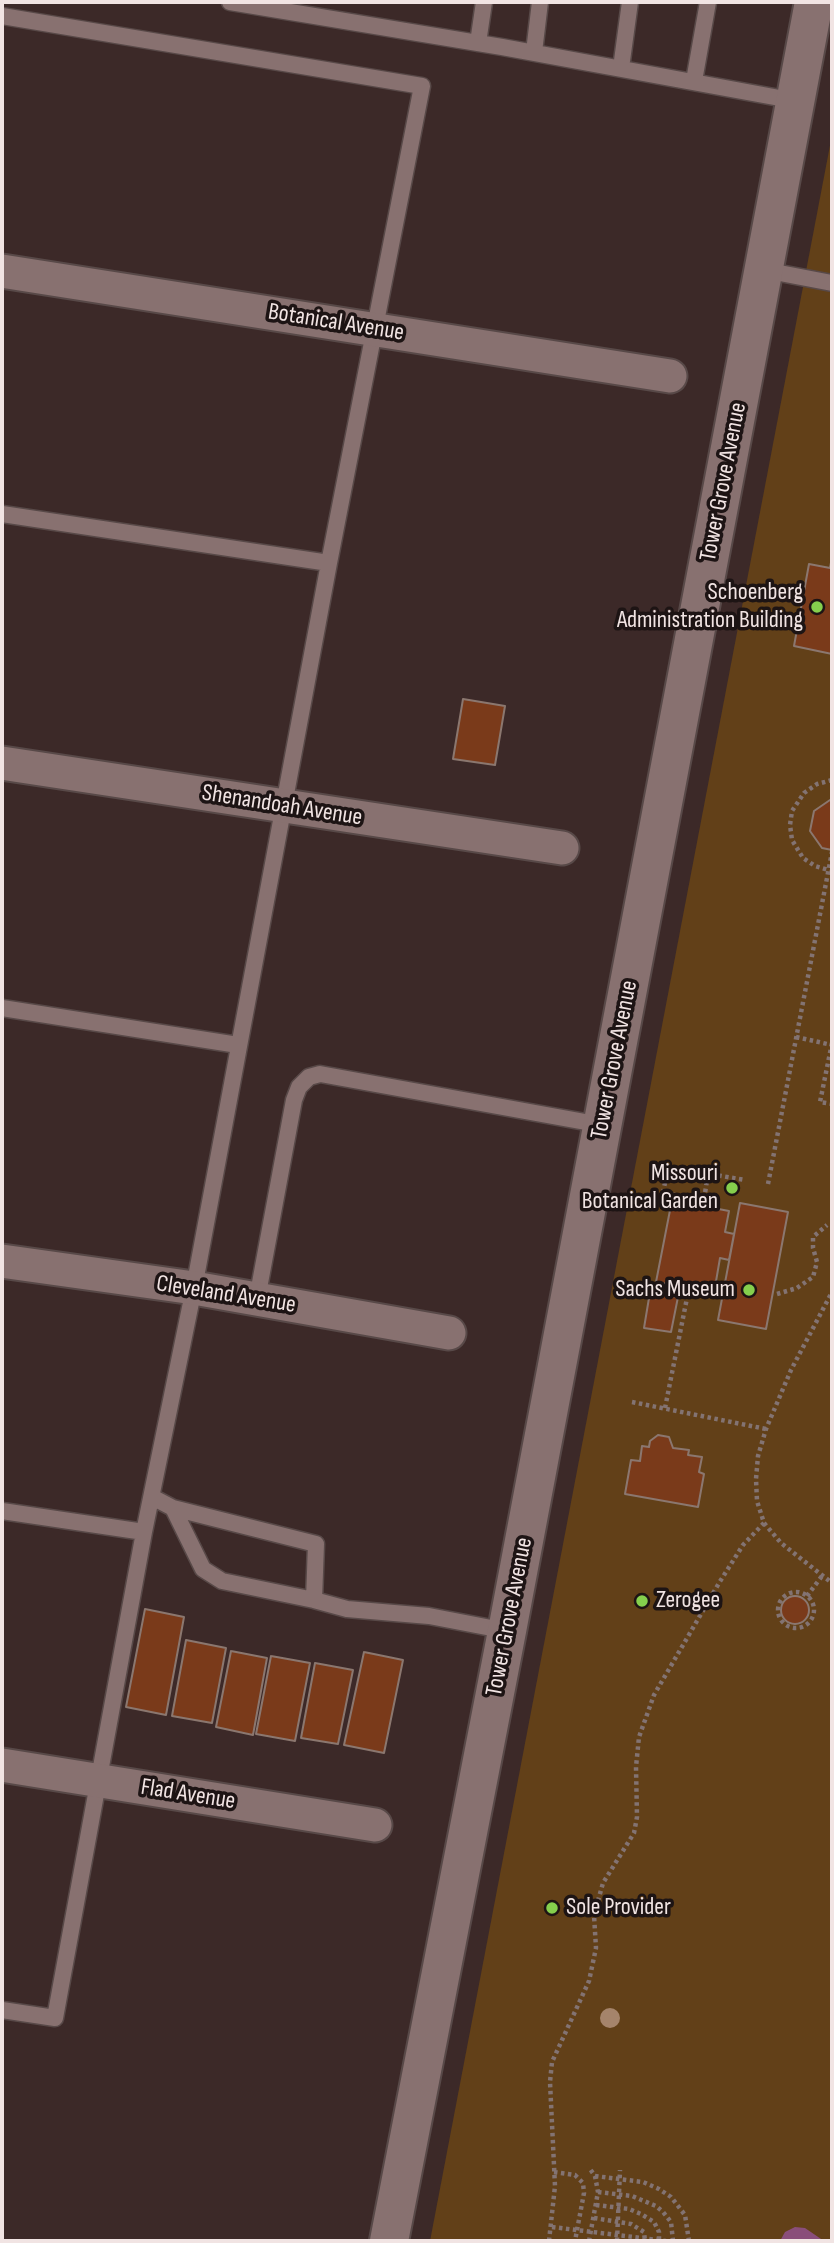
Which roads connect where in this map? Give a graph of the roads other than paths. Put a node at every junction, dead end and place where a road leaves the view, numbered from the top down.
1 (230, 2) edge
2 (484, 2) edge
3 (540, 2) edge
4 (630, 2) edge
5 (708, 2) edge
6 (2, 16) edge
7 (814, 23) edge
8 (478, 43) junction
9 (534, 52) junction
10 (621, 68) junction
11 (694, 81) junction
12 (796, 101) junction
13 (765, 270) junction
14 (2, 271) edge
15 (832, 283) edge
16 (373, 329) junction
17 (670, 376) dead end
18 (2, 514) edge
19 (329, 563) junction
20 (2, 763) edge
21 (285, 807) junction
22 (562, 848) dead end
23 (2, 1008) edge
24 (237, 1045) junction
25 (602, 1125) junction
26 (2, 1261) edge
27 (194, 1288) junction
28 (257, 1299) junction
29 (449, 1333) dead end
30 (152, 1497) junction
31 (173, 1508) junction
32 (2, 1511) edge
33 (144, 1532) junction
34 (314, 1600) junction
35 (507, 1631) junction
36 (2, 1765) edge
37 (99, 1781) junction
38 (375, 1825) dead end
39 (2, 2010) edge
40 (389, 2241) edge

1 - 8 lane
2 - 8 lane
3 - 9 lane
4 - 10 lane
5 - 11 lane
6 - 16 lane
7 - 12 street, Tower Grove Avenue
8 - 9 lane
9 - 10 lane
10 - 11 lane
11 - 12 lane
12 - 13 street, Tower Grove Avenue
13 - 15 lane
13 - 25 street, Tower Grove Avenue
14 - 16 street, Botanical Avenue
16 - 17 street, Botanical Avenue
16 - 19 lane
18 - 19 lane
19 - 21 lane
20 - 21 street, Shenandoah Avenue
21 - 22 street, Shenandoah Avenue
21 - 24 lane
23 - 24 lane
24 - 27 lane
25 - 28 lane
25 - 35 street, Tower Grove Avenue
26 - 27 street, Cleveland Avenue
27 - 28 street, Cleveland Avenue
27 - 30 lane
28 - 29 street, Cleveland Avenue
30 - 31 lane
30 - 33 lane
31 - 34 lane
31 - 34 lane
32 - 33 lane
33 - 37 lane
34 - 35 lane
35 - 40 street, Tower Grove Avenue
36 - 37 street, Flad Avenue
37 - 38 street, Flad Avenue
37 - 39 lane

